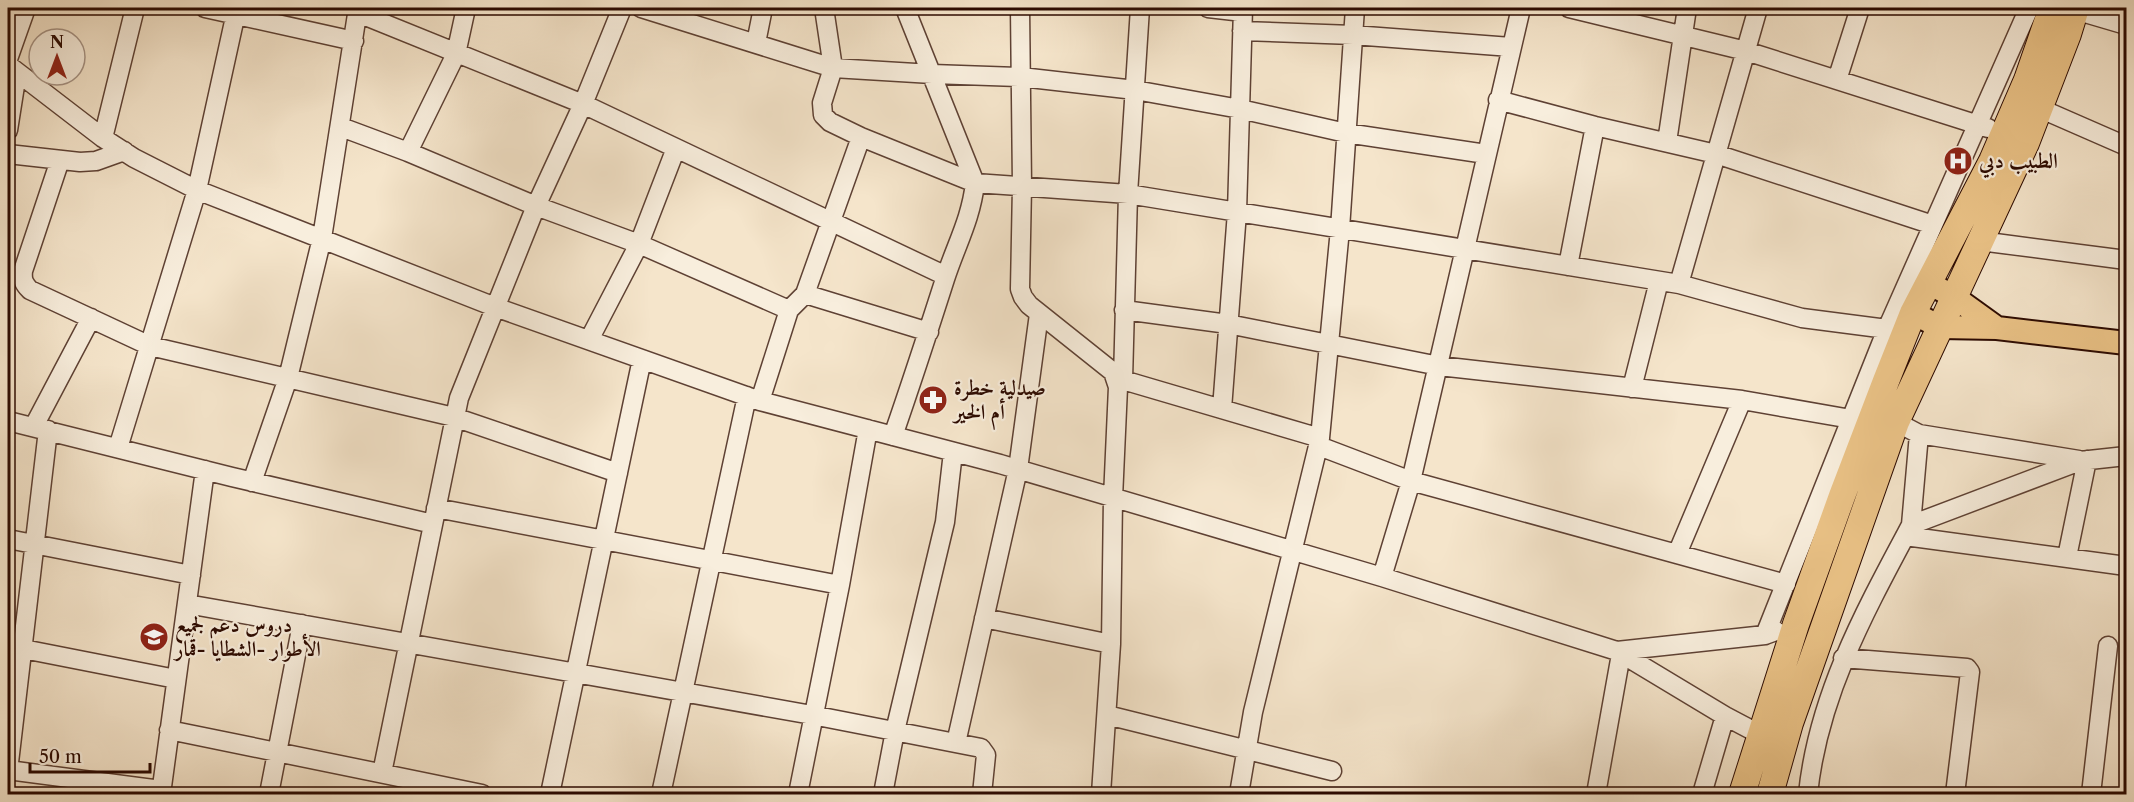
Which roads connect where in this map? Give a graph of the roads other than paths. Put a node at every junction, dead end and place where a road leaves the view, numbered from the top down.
1 (26, 8) edge
2 (135, 8) edge
3 (205, 8) edge
4 (466, 8) edge
5 (622, 8) edge
6 (641, 8) edge
7 (763, 8) edge
8 (824, 8) edge
9 (905, 8) edge
10 (1020, 8) edge
11 (1140, 8) edge
12 (1208, 8) edge
13 (1355, 8) edge
14 (1521, 8) edge
15 (1569, 8) edge
16 (1687, 8) edge
17 (1758, 8) edge
18 (1860, 8) edge
19 (2029, 8) edge
20 (2068, 8) edge
21 (358, 10) edge
22 (1243, 10) edge
23 (236, 11) edge
24 (2127, 25) edge
25 (1242, 31) junction
26 (1353, 35) junction
27 (1684, 35) junction
28 (354, 41) junction
29 (756, 43) junction
30 (1511, 47) junction
31 (1746, 51) junction
32 (456, 54) junction
33 (11, 66) edge
34 (833, 68) junction
35 (932, 74) junction
36 (1021, 77) junction
37 (1837, 80) junction
38 (1135, 90) junction
39 (1498, 100) junction
40 (583, 104) junction
41 (2040, 108) junction
42 (1240, 109) junction
43 (1594, 126) junction
44 (1977, 126) junction
45 (341, 127) junction
46 (8, 130) edge
47 (2005, 132) junction
48 (1346, 133) junction
49 (861, 137) junction
50 (103, 138) junction
51 (1666, 142) junction
52 (2127, 146) edge
53 (676, 148) junction
54 (124, 151) junction
55 (408, 152) junction
56 (1486, 154) junction
57 (1716, 154) junction
58 (10, 160) edge
59 (60, 160) junction
60 (975, 183) junction
61 (1022, 186) junction
62 (197, 190) junction
63 (1128, 194) junction
64 (536, 206) junction
65 (1237, 212) junction
66 (832, 222) junction
67 (1933, 225) junction
68 (1340, 229) junction
69 (322, 238) junction
70 (1980, 241) junction
71 (639, 244) junction
72 (1464, 249) junction
73 (2127, 260) edge
74 (1568, 266) junction
75 (946, 276) junction
76 (1659, 281) junction
77 (1929, 283) junction
78 (1679, 284) junction
79 (805, 294) junction
80 (1953, 297) junction
81 (495, 307) junction
82 (789, 310) junction
83 (1125, 310) junction
84 (1913, 313) junction
85 (1039, 314) junction
86 (91, 318) junction
87 (1228, 324) junction
88 (1940, 327) junction
89 (1997, 328) junction
90 (1887, 329) junction
91 (929, 332) junction
92 (589, 340) junction
93 (2127, 343) edge
94 (1330, 344) junction
95 (150, 346) junction
96 (642, 359) junction
97 (1440, 366) junction
98 (288, 378) junction
99 (1119, 379) junction
100 (1632, 388) junction
101 (753, 398) junction
102 (1742, 400) junction
103 (1222, 409) junction
104 (454, 417) junction
105 (1873, 418) junction
106 (8, 421) edge
107 (41, 428) junction
108 (868, 429) junction
109 (1919, 434) junction
110 (893, 436) junction
111 (1319, 442) junction
112 (117, 448) junction
113 (952, 452) junction
114 (2127, 456) edge
115 (2084, 460) junction
116 (1018, 469) junction
117 (205, 470) junction
118 (618, 473) junction
119 (1412, 481) junction
120 (252, 482) junction
121 (1113, 498) junction
122 (434, 516) junction
123 (1908, 530) junction
124 (8, 539) edge
125 (604, 541) junction
126 (35, 544) junction
127 (1293, 551) junction
128 (1677, 554) junction
129 (2067, 557) junction
130 (713, 561) junction
131 (2127, 566) edge
132 (191, 575) junction
133 (1382, 578) junction
134 (1786, 584) junction
135 (840, 585) junction
136 (187, 604) junction
137 (984, 618) junction
138 (302, 624) junction
139 (1796, 624) junction
140 (1825, 625) junction
141 (1765, 635) junction
142 (407, 644) junction
143 (1111, 644) junction
144 (2108, 646) dead end
145 (15, 647) edge
146 (1619, 653) junction
147 (1843, 658) junction
148 (576, 674) junction
149 (176, 679) junction
150 (683, 693) junction
151 (812, 715) junction
152 (1107, 715) junction
153 (1725, 716) junction
154 (169, 730) junction
155 (895, 731) junction
156 (1761, 735) junction
157 (956, 743) junction
158 (1246, 749) junction
159 (278, 752) junction
160 (8, 771) edge
161 (1332, 771) dead end
162 (382, 773) junction
163 (432, 789) edge
164 (161, 792) edge
165 (269, 795) edge
166 (482, 795) edge
167 (550, 795) edge
168 (662, 795) edge
169 (798, 795) edge
170 (883, 795) edge
171 (982, 795) edge
172 (1101, 795) edge
173 (1239, 795) edge
174 (1596, 795) edge
175 (1702, 795) edge
176 (1742, 795) edge
177 (1770, 795) edge
178 (1808, 795) edge
179 (1955, 795) edge
180 (2091, 795) edge

1 - 33 street
2 - 50 street
3 - 23 street
4 - 32 street
5 - 40 street
6 - 29 street
7 - 29 street
8 - 34 street
9 - 35 street
10 - 36 street
11 - 38 street
12 - 22 street
13 - 26 street
14 - 30 street
15 - 27 street
16 - 27 street
17 - 31 street
18 - 37 street
19 - 44 street
20 - 24 street
20 - 41 highway
20 - 47 highway
21 - 28 street
21 - 32 street
22 - 25 street
23 - 28 street
23 - 62 street
25 - 26 street
25 - 42 street
26 - 30 street
26 - 48 street
27 - 31 street
27 - 51 street
28 - 45 street
29 - 34 street
30 - 39 street
31 - 37 street
31 - 57 street
32 - 40 street
32 - 55 street
33 - 46 street
33 - 50 street
34 - 35 street
34 - 49 street
35 - 36 street
35 - 60 street
36 - 38 street
36 - 61 street
37 - 44 street
38 - 42 street
38 - 63 street
39 - 43 street
39 - 56 street
40 - 53 street
40 - 64 street
41 - 52 street
41 - 70 highway
42 - 48 street
42 - 65 street
43 - 51 street
43 - 74 street
44 - 47 street
44 - 67 street
45 - 55 street
45 - 69 street
47 - 77 highway
48 - 56 street
48 - 68 street
49 - 60 street
49 - 66 street
50 - 54 street
51 - 57 street
53 - 66 street
53 - 71 street
54 - 59 street
54 - 62 street
55 - 64 street
56 - 72 street
57 - 67 street
57 - 78 street
58 - 59 street
59 - 86 street
60 - 61 street
60 - 75 street
61 - 63 street
61 - 85 street
62 - 69 street
62 - 95 street
63 - 65 street
63 - 83 street
64 - 71 street
64 - 81 street
65 - 68 street
65 - 87 street
66 - 75 street
66 - 79 street
67 - 90 street
68 - 72 street
68 - 94 street
69 - 81 street
69 - 98 street
70 - 73 street
70 - 80 highway
71 - 82 street
71 - 92 street
72 - 74 street
72 - 97 street
74 - 76 street
75 - 91 street
76 - 78 street
76 - 100 street
77 - 80 main road
77 - 84 highway
78 - 90 street
79 - 82 street
79 - 91 street
80 - 88 highway
80 - 89 main road
81 - 92 street
81 - 104 street
82 - 101 street
83 - 87 street
83 - 99 street
84 - 88 main road
84 - 105 highway
85 - 99 street
85 - 116 street
86 - 95 street
86 - 107 street
87 - 94 street
87 - 103 street
88 - 89 main road
88 - 105 highway
89 - 93 main road
90 - 105 street
91 - 110 street
92 - 96 street
94 - 97 street
94 - 111 street
95 - 98 street
95 - 112 street
96 - 101 street
96 - 118 street
97 - 100 street
97 - 119 street
98 - 104 street
98 - 120 street
99 - 103 street
99 - 121 street
100 - 102 street
101 - 108 street
101 - 130 street
102 - 105 street
102 - 128 street
103 - 111 street
104 - 118 street
104 - 122 street
105 - 109 street
105 - 134 street
105 - 139 highway
105 - 140 highway
106 - 107 street
107 - 112 street
107 - 126 street
108 - 110 street
108 - 135 street
109 - 115 street
109 - 123 street
110 - 113 street
111 - 119 street
111 - 127 street
112 - 117 street
113 - 116 street
113 - 155 street
114 - 115 street
115 - 123 street
115 - 129 street
116 - 121 street
116 - 137 street
117 - 120 street
117 - 132 street
118 - 125 street
119 - 128 street
119 - 133 street
120 - 122 street
121 - 127 street
121 - 143 street
122 - 125 street
122 - 142 street
123 - 129 street
123 - 147 street
124 - 126 street
125 - 130 street
125 - 148 street
126 - 132 street
126 - 145 street
127 - 133 street
127 - 158 street
128 - 134 street
129 - 131 street
130 - 135 street
130 - 150 street
132 - 136 street
133 - 146 street
134 - 141 street
135 - 151 street
136 - 138 street
136 - 149 street
137 - 143 street
137 - 157 street
138 - 142 street
138 - 159 street
139 - 140 street
139 - 141 street
139 - 156 highway
140 - 177 highway
141 - 146 street
142 - 148 street
142 - 162 street
143 - 152 street
144 - 180 street
145 - 149 street
145 - 160 street
146 - 153 street
146 - 174 street
147 - 178 street
147 - 179 street
148 - 150 street
148 - 167 street
149 - 154 street
150 - 151 street
150 - 168 street
151 - 155 street
151 - 169 street
152 - 158 street
152 - 172 street
153 - 156 street
153 - 175 street
154 - 159 street
154 - 164 street
155 - 157 street
155 - 170 street
156 - 176 highway
157 - 171 street
158 - 161 street
158 - 173 street
159 - 162 street
159 - 165 street
160 - 164 street
162 - 163 street
163 - 166 street

